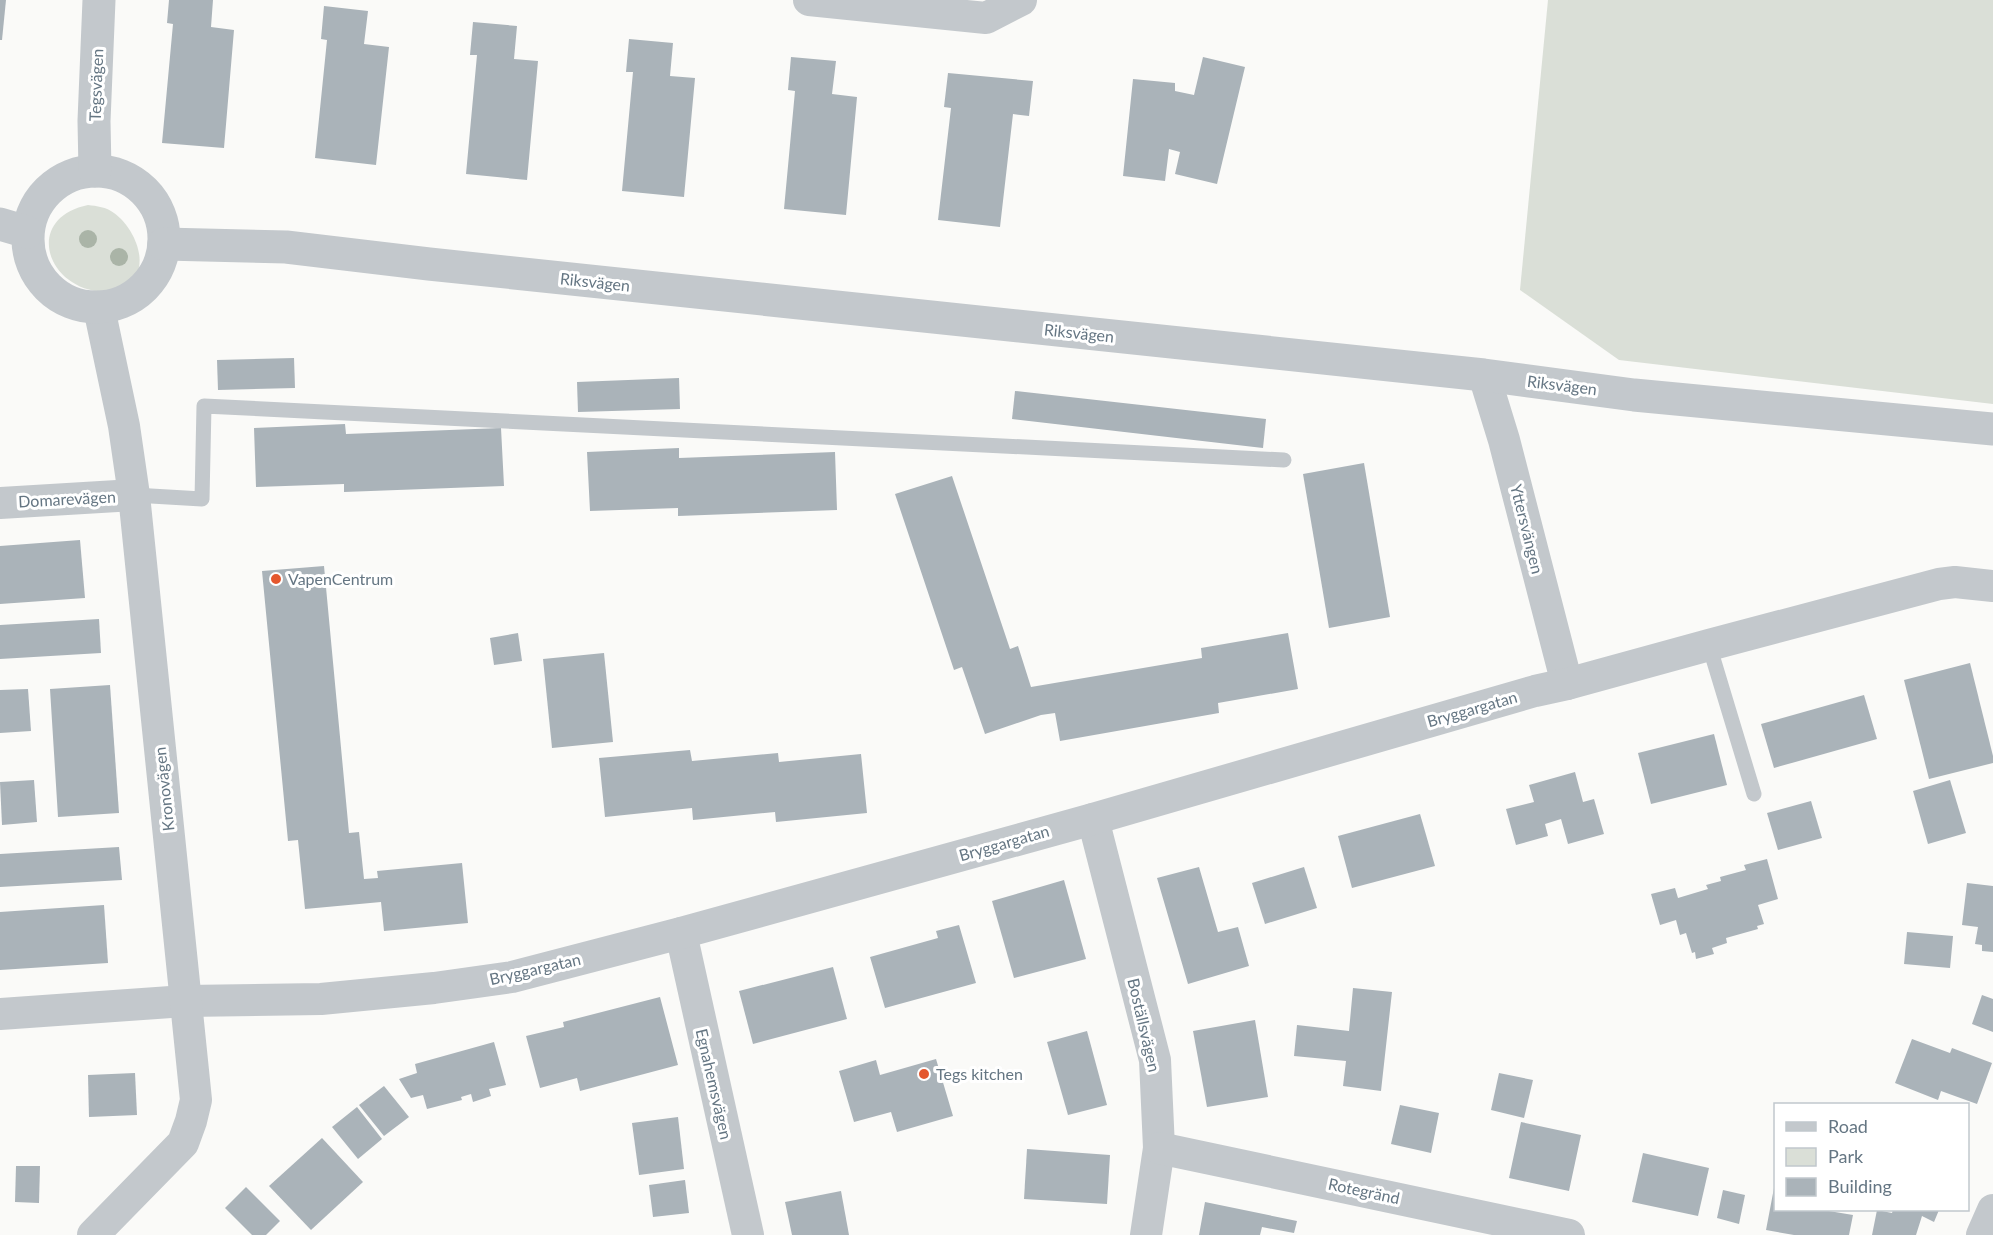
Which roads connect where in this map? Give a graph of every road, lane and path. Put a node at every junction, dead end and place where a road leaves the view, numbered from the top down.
1 (99, 0) edge
2 (809, 0) edge
3 (1021, 0) edge
4 (94, 171) junction
5 (14, 228) edge
6 (164, 244) junction
7 (99, 308) junction
8 (1484, 375) junction
9 (1993, 429) edge
10 (1284, 460) dead end
11 (134, 495) junction
12 (0, 503) edge
13 (1993, 586) edge
14 (1709, 645) junction
15 (1567, 684) junction
16 (1754, 794) dead end
17 (1093, 819) junction
18 (681, 933) junction
19 (185, 1001) junction
20 (0, 1014) edge
21 (1159, 1148) junction
22 (1993, 1210) edge
23 (93, 1235) edge
24 (747, 1235) edge
25 (1146, 1235) edge
26 (1569, 1235) edge
27 (1982, 1235) edge

1 - 4 street, Tegsvägen
2 - 3 street
4 - 5 street
4 - 6 street
5 - 7 street
6 - 7 street
6 - 8 street, Riksvägen
7 - 11 street, Kronovägen
8 - 9 street, Riksvägen
8 - 15 street, Yttersvängen
10 - 11 lane
11 - 12 street, Domarevägen
11 - 19 street, Kronovägen
13 - 14 street, Bryggargatan
14 - 15 street, Bryggargatan
14 - 16 lane
15 - 17 street, Bryggargatan
17 - 18 street, Bryggargatan
17 - 21 street, Boställsvägen
18 - 19 street, Bryggargatan
18 - 24 street, Egnahemsvägen
19 - 20 street, Bryggargatan
19 - 23 street, Kronovägen
21 - 25 street, Boställsvägen
21 - 26 street, Rotegränd
22 - 27 street

